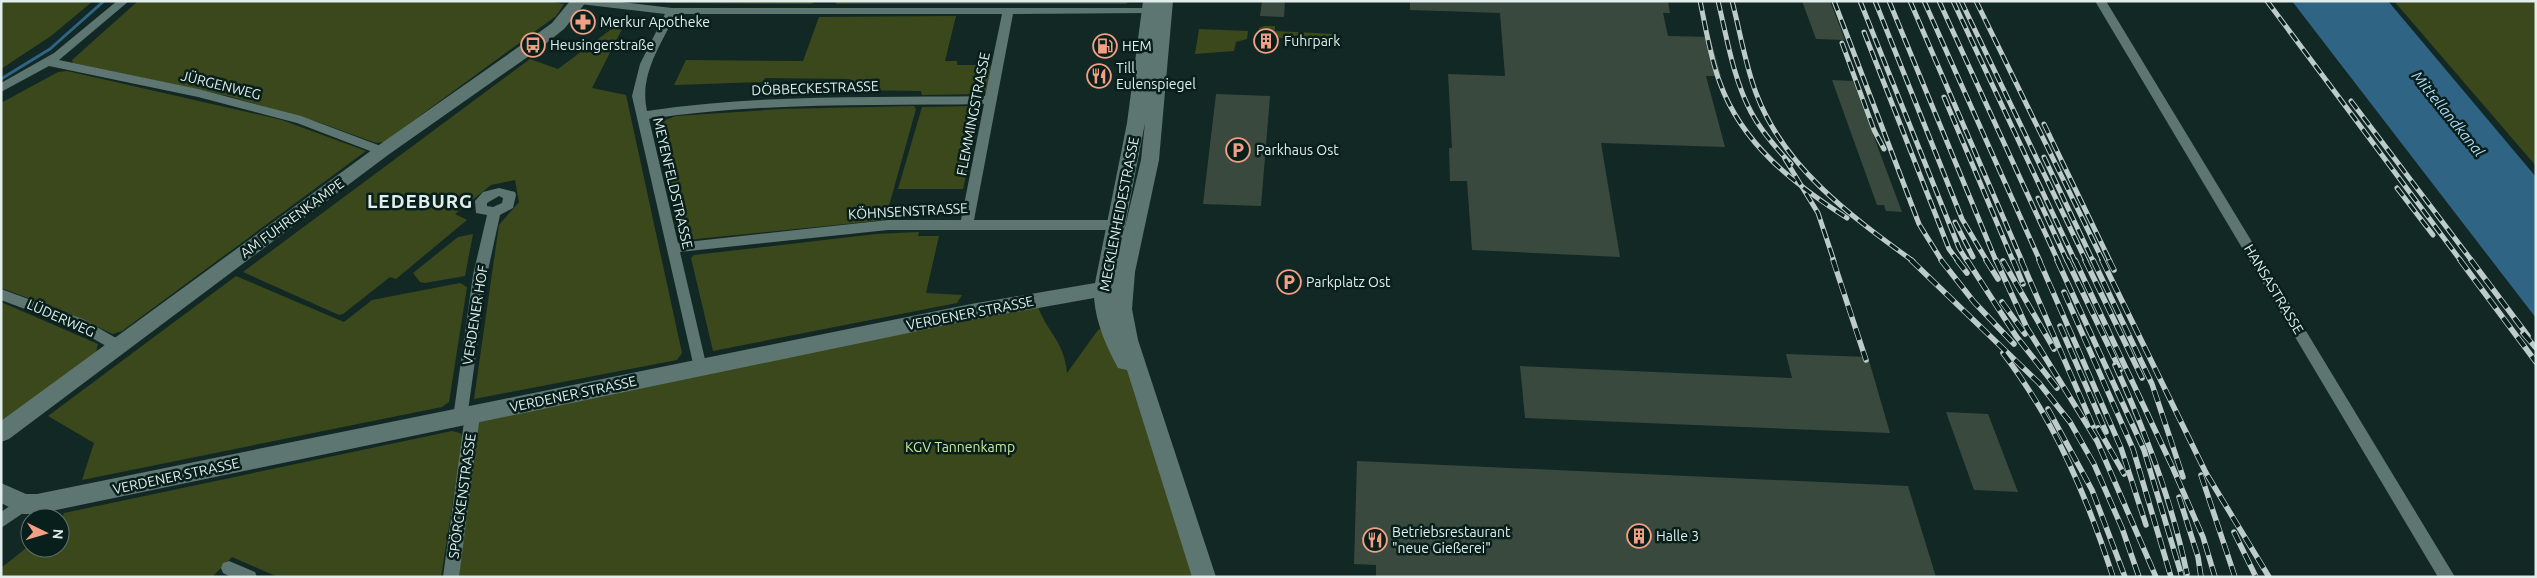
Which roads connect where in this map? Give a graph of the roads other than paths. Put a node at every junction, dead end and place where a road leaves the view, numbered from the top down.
1 (124, 1) edge
2 (579, 1) edge
3 (2100, 1) edge
4 (1157, 4) edge
5 (823, 5) edge
6 (1008, 10) junction
7 (672, 11) junction
8 (49, 62) junction
9 (1, 88) edge
10 (1140, 90) junction
11 (991, 100) junction
12 (1157, 104) junction
13 (641, 116) junction
14 (382, 151) junction
15 (494, 212) dead end
16 (967, 223) junction
17 (1116, 225) junction
18 (673, 248) junction
19 (1113, 286) junction
20 (1, 294) edge
21 (118, 346) junction
22 (700, 368) junction
23 (467, 417) junction
24 (1, 432) edge
25 (1, 492) edge
26 (23, 504) junction
27 (1, 521) edge
28 (229, 568) dead end
29 (249, 577) edge
30 (451, 577) edge
31 (1204, 577) edge
32 (2447, 577) edge

1 - 8 street
2 - 7 street
2 - 14 street, AM FUHRENKAMPE
3 - 32 street, HANSASTRASSE
4 - 6 street
4 - 10 street, MECKLENHEIDESTRASSE
4 - 12 street, MECKLENHEIDESTRASSE
5 - 6 street
5 - 7 street
6 - 11 street, FLEMMINGSTRASSE
7 - 13 street, MEYENFELDSTRASSE
8 - 9 street
8 - 14 street, JÜRGENWEG
10 - 12 street
10 - 17 street, MECKLENHEIDESTRASSE
11 - 13 street, DÖBBECKESTRASSE
11 - 16 street, FLEMMINGSTRASSE
12 - 19 street, MECKLENHEIDESTRASSE
13 - 18 street, MEYENFELDSTRASSE
14 - 21 street, AM FUHRENKAMPE
15 - 23 street, VERDENER HOF
16 - 17 street, KÖHNSENSTRASSE
16 - 18 street, KÖHNSENSTRASSE
17 - 19 street, MECKLENHEIDESTRASSE
18 - 22 street, MEYENFELDSTRASSE
19 - 22 street, VERDENER STRASSE
19 - 31 street, MECKLENHEIDESTRASSE
20 - 21 street, LÜDERWEG
21 - 24 street, AM FUHRENKAMPE
22 - 23 street, VERDENER STRASSE
23 - 26 street, VERDENER STRASSE
23 - 30 street, SPÖRCKENSTRASSE
25 - 26 street
26 - 27 street
28 - 29 street

